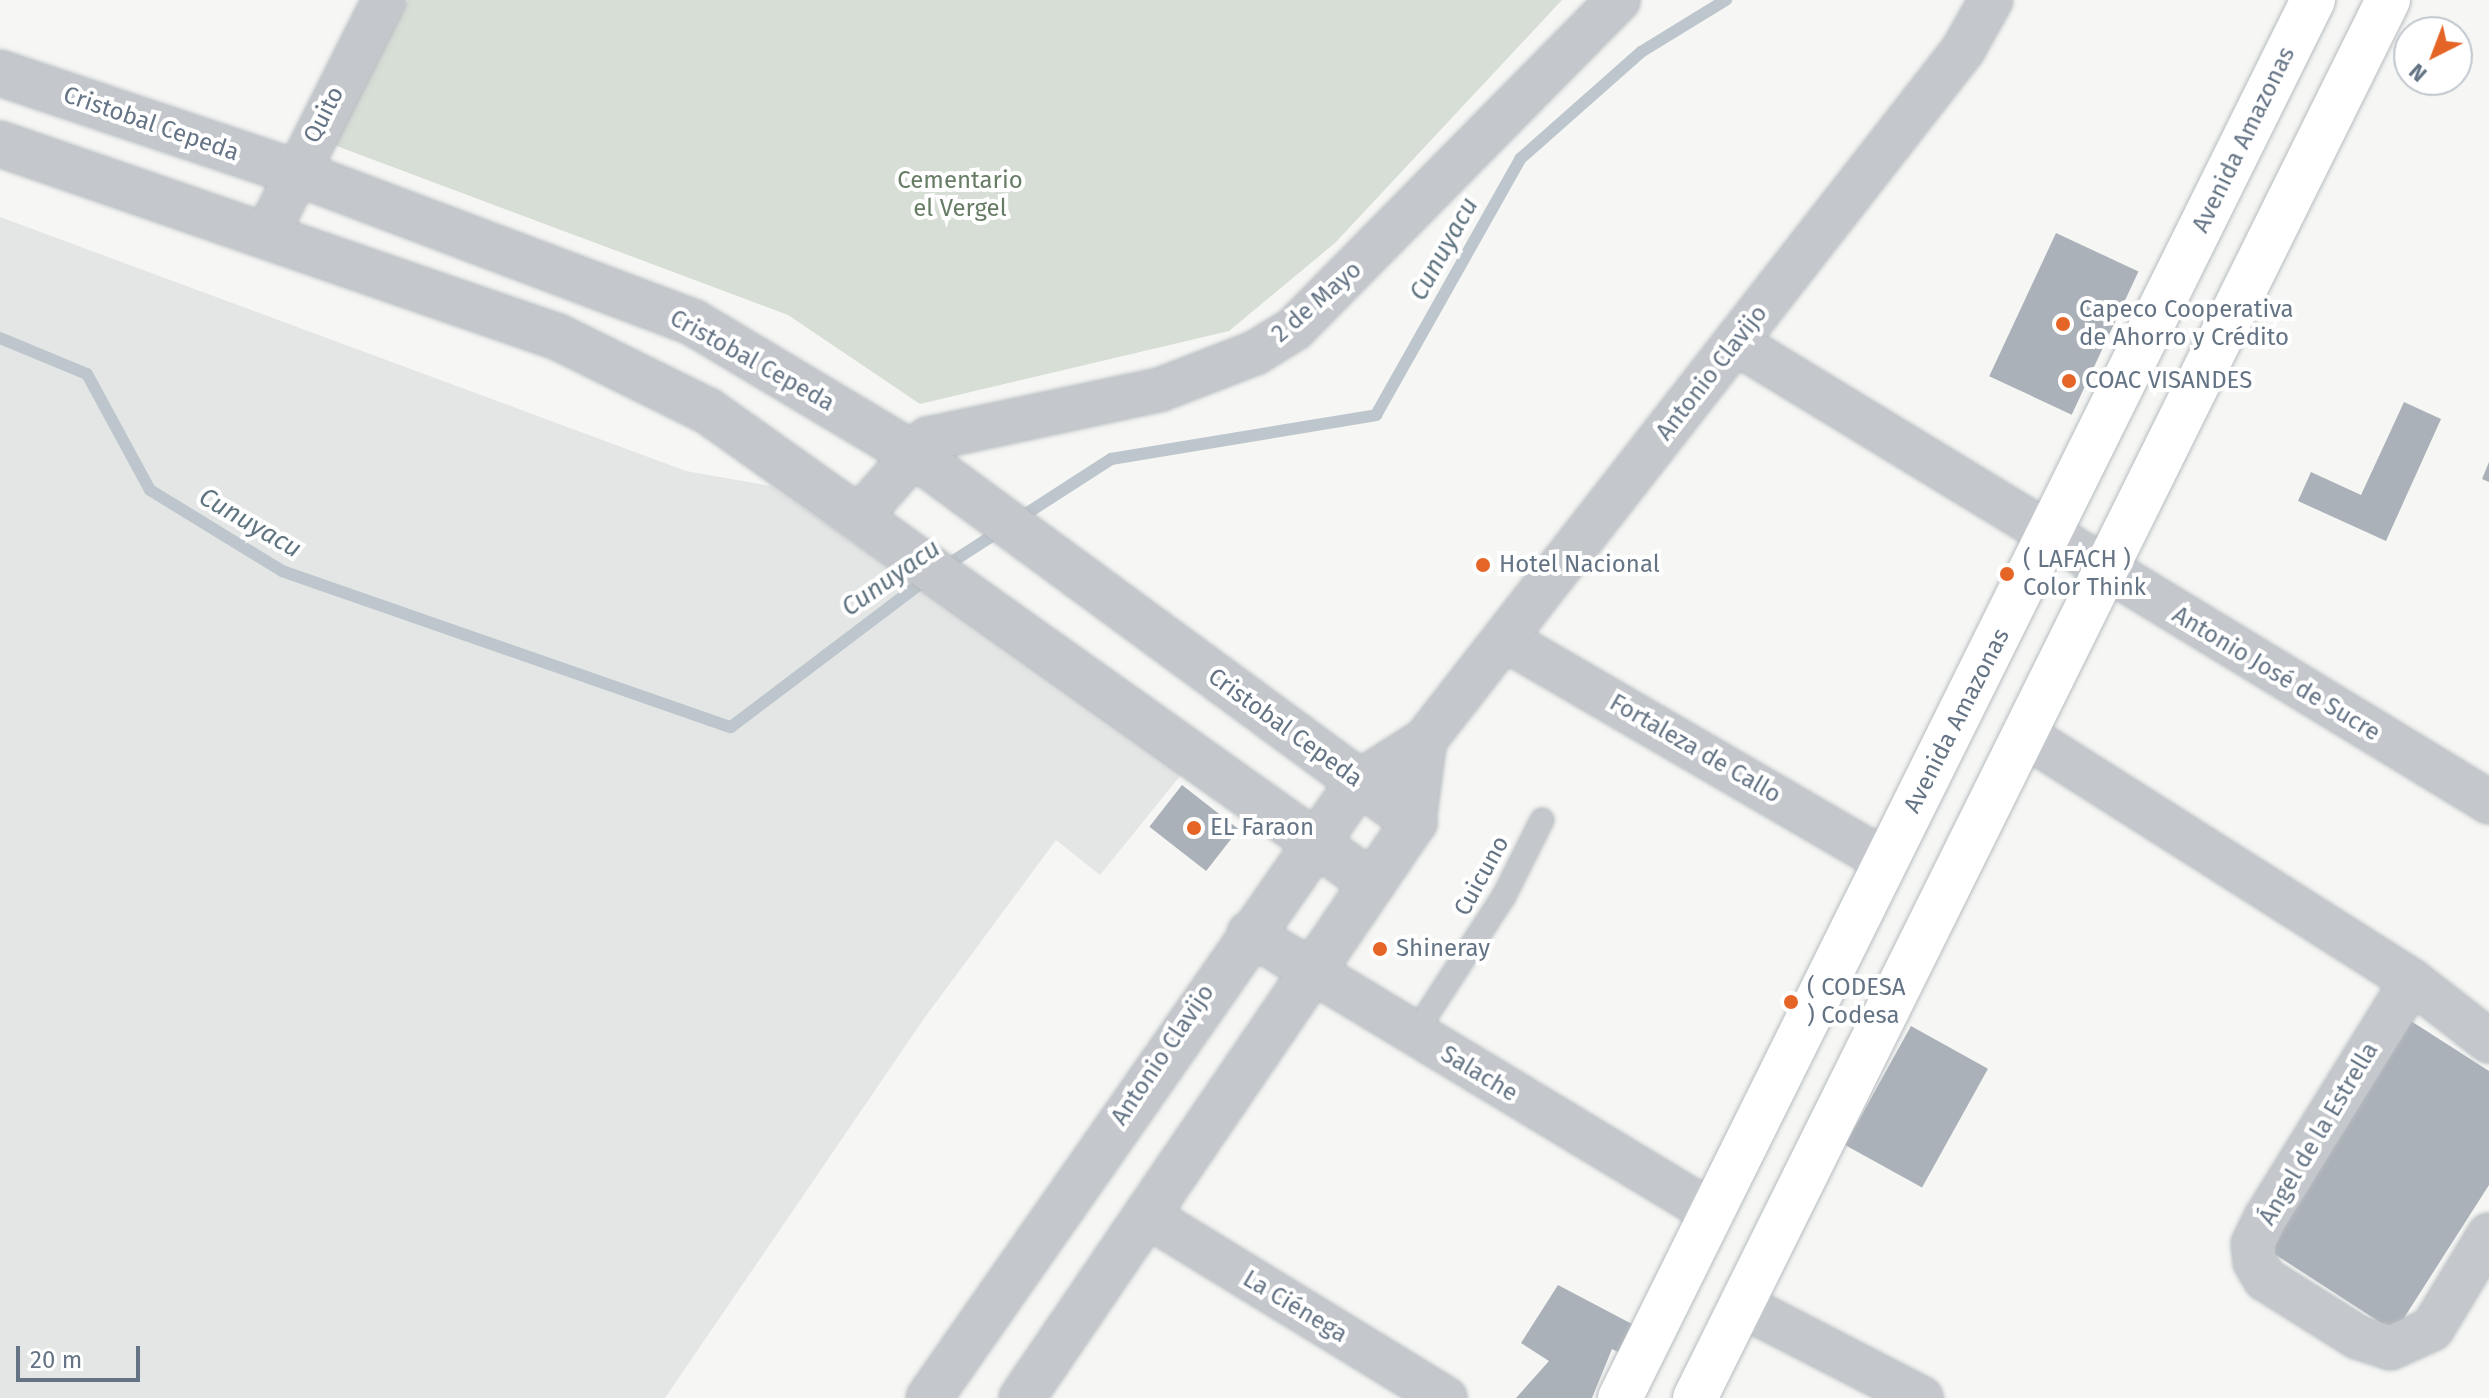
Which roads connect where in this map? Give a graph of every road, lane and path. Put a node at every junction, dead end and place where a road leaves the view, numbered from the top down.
1 (384, 0) edge
2 (1619, 0) edge
3 (1991, 0) edge
4 (2313, 0) edge
5 (2388, 0) edge
6 (0, 73) edge
7 (0, 144) edge
8 (295, 172) junction
9 (268, 232) junction
10 (1736, 343) junction
11 (913, 454) junction
12 (860, 516) junction
13 (2051, 538) junction
14 (2106, 570) junction
15 (1504, 639) junction
16 (2023, 734) junction
17 (1425, 740) junction
18 (1359, 782) junction
19 (2489, 802) edge
20 (1542, 820) dead end
21 (1414, 822) junction
22 (1314, 841) junction
23 (1886, 861) junction
24 (1372, 883) junction
25 (1249, 933) junction
26 (1309, 972) junction
27 (2412, 981) junction
28 (1413, 1036) junction
29 (2489, 1041) edge
30 (1711, 1212) junction
31 (1146, 1215) junction
32 (2489, 1235) edge
33 (1741, 1305) junction
34 (929, 1398) edge
35 (1022, 1398) edge
36 (1445, 1398) edge
37 (1620, 1398) edge
38 (1695, 1398) edge
39 (1921, 1398) edge

1 - 8 street, Quito
2 - 11 street, 2 de Mayo
3 - 10 street, Antonio Clavijo
4 - 13 main road, Avenida Amazonas
5 - 14 main road
6 - 8 street, Cristobal Cepeda
7 - 9 street
8 - 9 street, Quito
8 - 11 street, Cristobal Cepeda
9 - 12 street
10 - 13 street, Antonio José de Sucre
10 - 15 street, Antonio Clavijo
11 - 12 street, 2 de Mayo
11 - 18 street, Cristobal Cepeda
12 - 22 street
13 - 14 street, Antonio José de Sucre
13 - 23 main road, Avenida Amazonas
14 - 16 main road
14 - 19 street, Antonio José de Sucre
15 - 17 street, Antonio Clavijo
15 - 23 street, Fortaleza de Callo
16 - 27 street
16 - 33 main road
17 - 18 street, Antonio Clavijo
17 - 21 street
18 - 21 street, Cristobal Cepeda
18 - 22 street, Antonio Clavijo
20 - 28 lane, Cuicuno
21 - 24 street
22 - 24 street
22 - 25 street, Antonio Clavijo
23 - 30 main road, Avenida Amazonas
24 - 26 street
25 - 26 street, Salache
25 - 34 street, Antonio Clavijo
26 - 28 street, Salache
26 - 31 street
27 - 29 street
27 - 32 street, Ángel de la Estrella
28 - 30 street, Salache
30 - 37 main road, Avenida Amazonas
31 - 35 street
31 - 36 street, La Ciénega
33 - 38 main road
33 - 39 street

